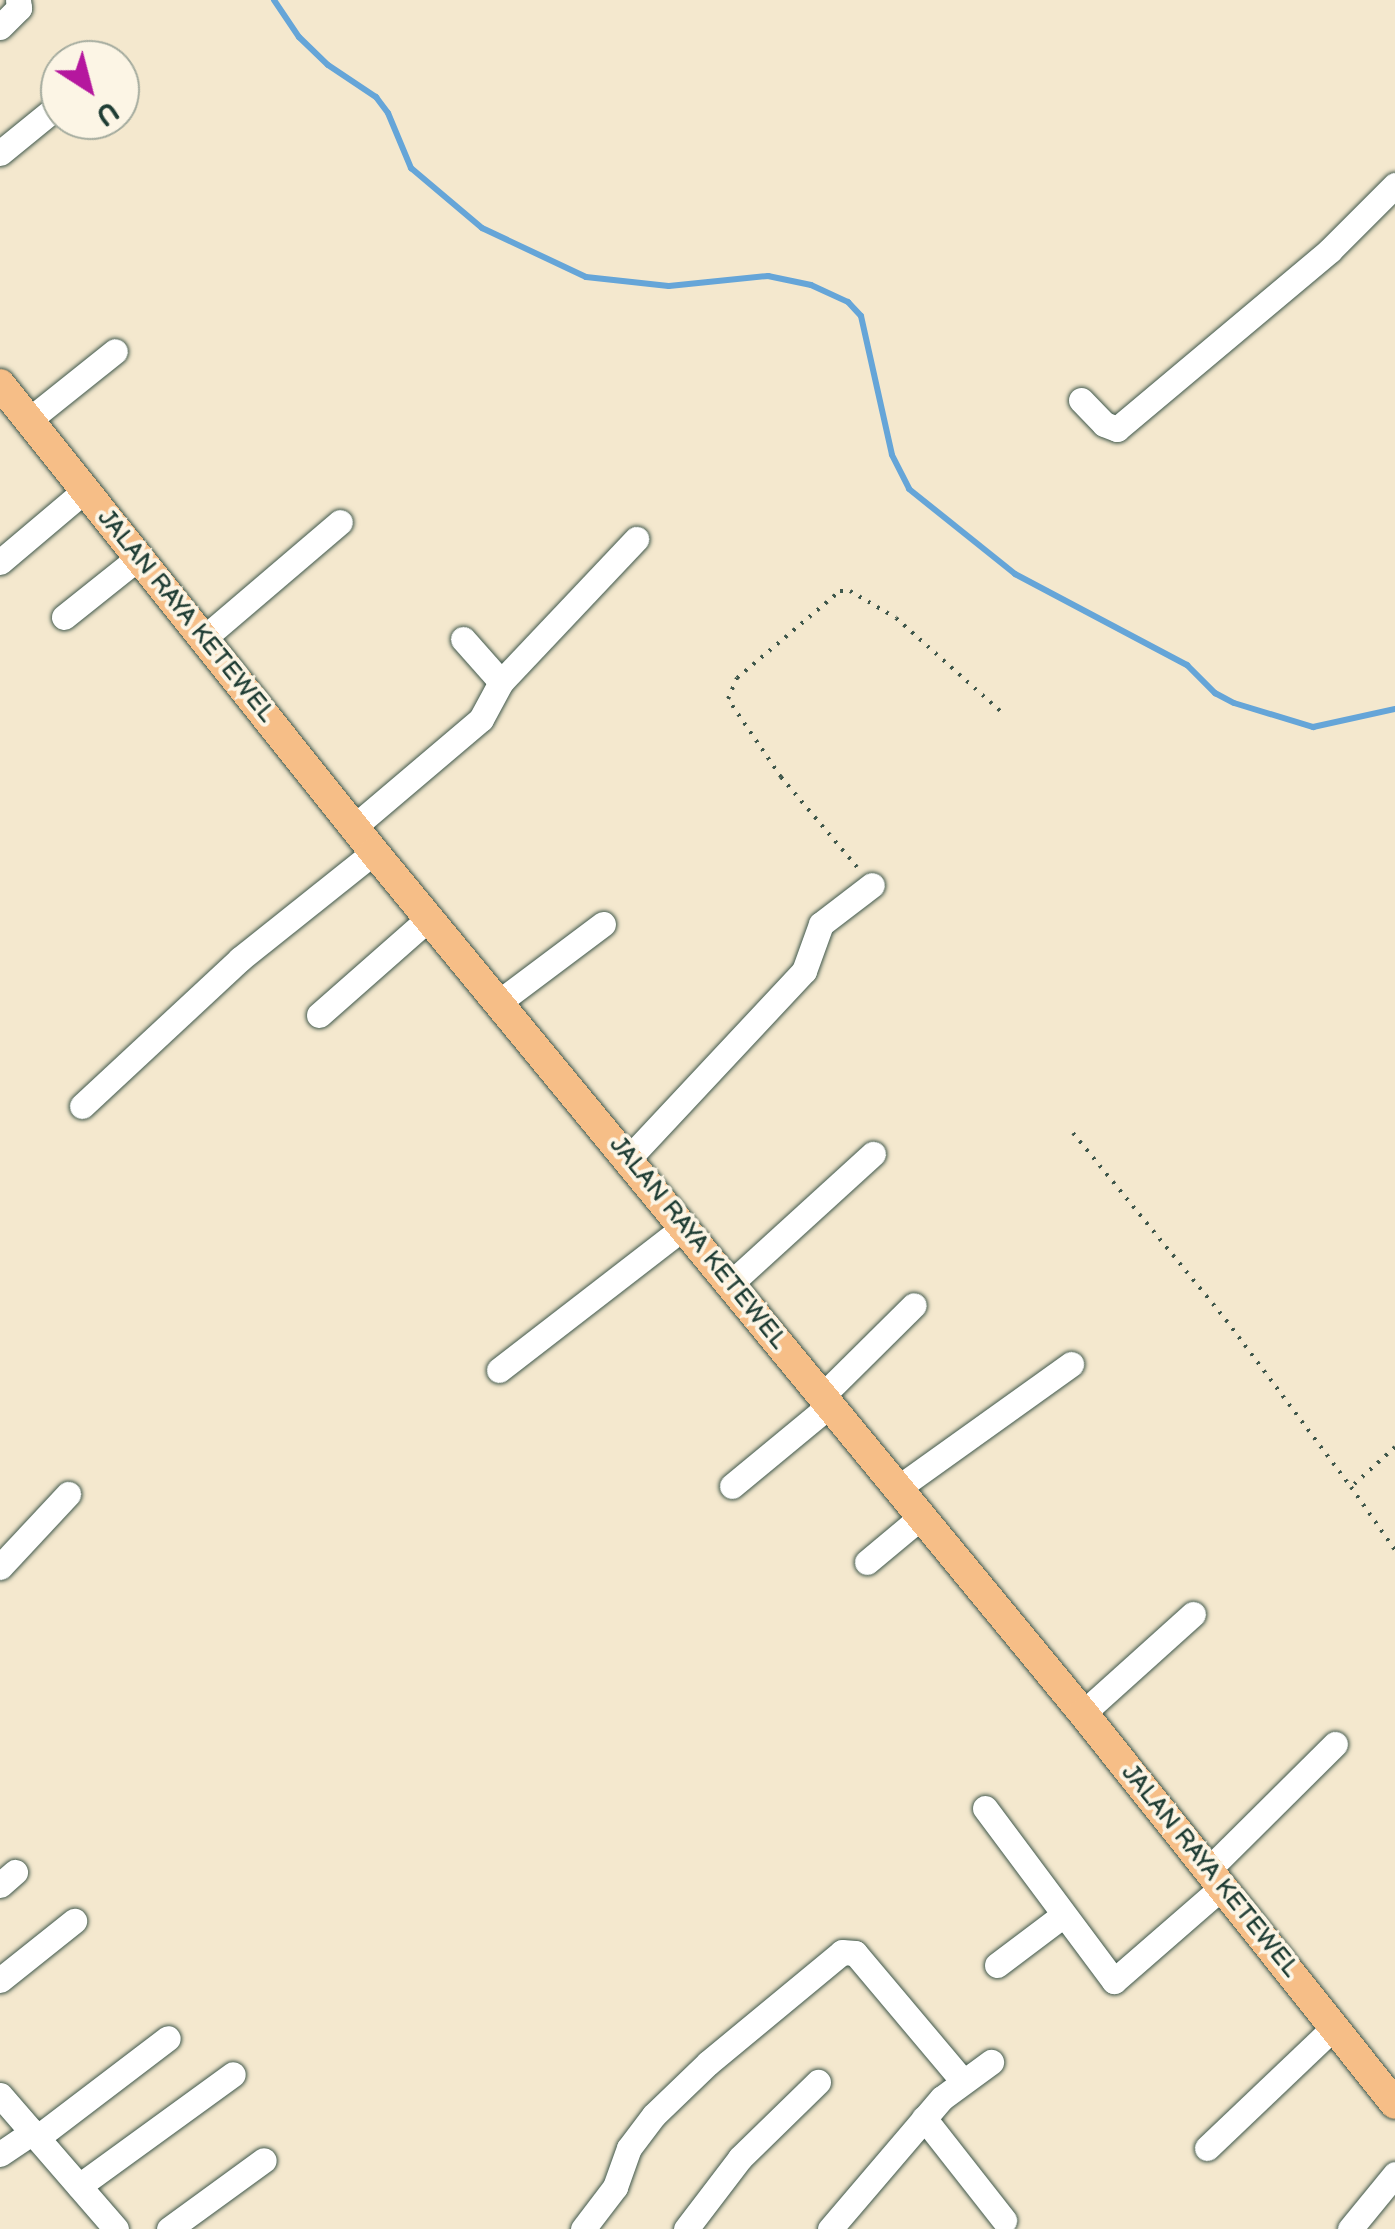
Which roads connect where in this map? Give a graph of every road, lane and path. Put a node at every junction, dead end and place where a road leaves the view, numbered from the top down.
1 (18, 0) edge
2 (0, 27) edge
3 (40, 121) edge
4 (0, 154) edge
5 (1395, 185) edge
6 (115, 351) dead end
7 (0, 384) edge
8 (1081, 400) dead end
9 (29, 420) junction
10 (84, 491) junction
11 (340, 522) dead end
12 (636, 538) dead end
13 (138, 558) junction
14 (0, 562) edge
15 (64, 617) dead end
16 (203, 639) junction
17 (463, 639) dead end
18 (501, 682) junction
19 (1006, 715) dead end
20 (354, 826) junction
21 (374, 852) junction
22 (872, 885) joint
23 (429, 918) junction
24 (602, 924) dead end
25 (499, 1002) junction
26 (319, 1015) dead end
27 (82, 1106) dead end
28 (1073, 1134) dead end
29 (873, 1154) dead end
30 (629, 1158) junction
31 (685, 1226) junction
32 (731, 1283) junction
33 (914, 1305) dead end
34 (1071, 1364) dead end
35 (499, 1370) dead end
36 (826, 1400) junction
37 (1395, 1447) edge
38 (732, 1486) dead end
39 (1351, 1487) junction
40 (898, 1488) junction
41 (68, 1494) dead end
42 (921, 1517) junction
43 (1395, 1550) edge
44 (867, 1562) dead end
45 (0, 1567) edge
46 (1193, 1614) dead end
47 (1083, 1713) junction
48 (1334, 1744) dead end
49 (985, 1808) dead end
50 (1215, 1878) junction
51 (1062, 1916) junction
52 (74, 1922) dead end
53 (997, 1965) dead end
54 (0, 1980) edge
55 (1334, 2027) junction
56 (168, 2038) dead end
57 (991, 2062) dead end
58 (233, 2074) dead end
59 (962, 2080) junction
60 (818, 2082) dead end
61 (0, 2095) edge
62 (1395, 2104) edge
63 (924, 2118) junction
64 (36, 2134) junction
65 (1207, 2148) dead end
66 (0, 2154) edge
67 (264, 2160) dead end
68 (1395, 2174) edge
69 (79, 2186) junction
70 (1004, 2220) dead end
71 (116, 2229) edge
72 (169, 2229) edge
73 (583, 2229) edge
74 (686, 2229) edge
75 (830, 2229) edge
76 (1350, 2229) edge

1 - 2 street
3 - 4 street
5 - 8 street
6 - 9 street
7 - 9 main road, JALAN RAYA KETEWEL
9 - 10 main road, JALAN RAYA KETEWEL
10 - 13 main road, JALAN RAYA KETEWEL
10 - 14 street
11 - 16 street
12 - 18 street
13 - 15 street
13 - 16 main road, JALAN RAYA KETEWEL
16 - 20 main road, JALAN RAYA KETEWEL
17 - 18 street
18 - 20 street
19 - 22 path
20 - 21 main road, JALAN RAYA KETEWEL
21 - 23 main road, JALAN RAYA KETEWEL
21 - 27 street
22 - 30 street
23 - 25 main road, JALAN RAYA KETEWEL
23 - 26 street
24 - 25 street
25 - 30 main road, JALAN RAYA KETEWEL
28 - 39 path
29 - 32 street
30 - 31 main road, JALAN RAYA KETEWEL
31 - 32 main road, JALAN RAYA KETEWEL
31 - 35 street
32 - 36 main road, JALAN RAYA KETEWEL
33 - 36 street
34 - 40 street
36 - 38 street
36 - 40 main road, JALAN RAYA KETEWEL
37 - 39 path
39 - 43 path
40 - 42 main road, JALAN RAYA KETEWEL
41 - 45 street
42 - 44 street
42 - 47 main road, JALAN RAYA KETEWEL
46 - 47 street
47 - 50 main road, JALAN RAYA KETEWEL
48 - 50 street
49 - 51 street
50 - 51 street
50 - 55 main road, JALAN RAYA KETEWEL
51 - 53 street
52 - 54 street
55 - 62 main road, JALAN RAYA KETEWEL
55 - 65 street
56 - 64 street
57 - 59 street
58 - 69 street
59 - 63 street
59 - 73 street
60 - 74 street
61 - 64 street
63 - 70 street
63 - 75 street
64 - 66 street
64 - 69 street
67 - 72 street
68 - 76 street
69 - 71 street

